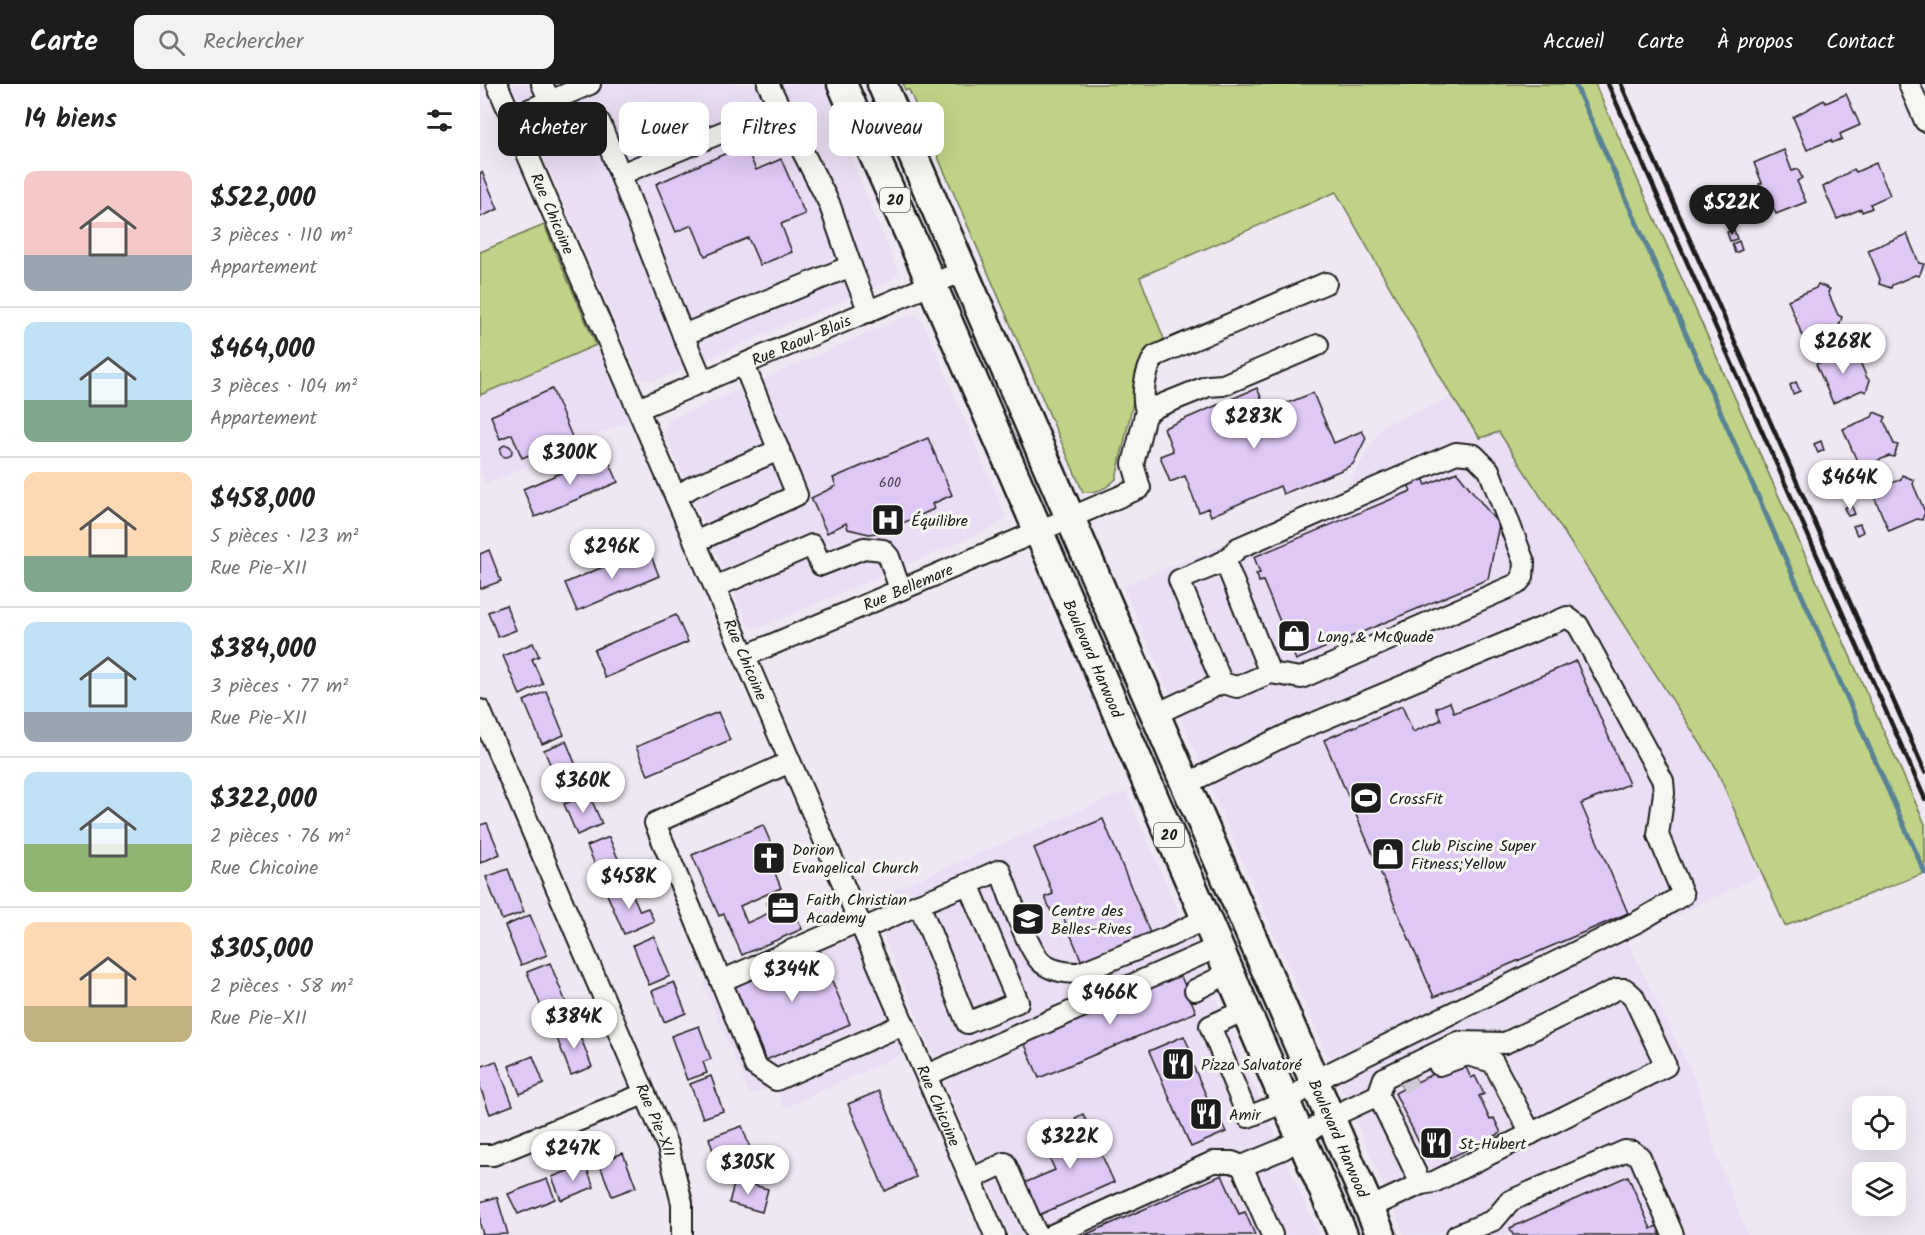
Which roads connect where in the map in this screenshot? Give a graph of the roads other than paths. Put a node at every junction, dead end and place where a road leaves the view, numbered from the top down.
1 (497, 84) edge
2 (590, 84) edge
3 (768, 84) edge
4 (842, 84) edge
5 (882, 84) edge
6 (1909, 84) edge
7 (546, 93) edge
8 (505, 102) edge
9 (533, 102) edge
10 (778, 102) edge
11 (1925, 121) edge
12 (721, 133) edge
13 (607, 140) edge
14 (528, 156) edge
15 (805, 156) edge
16 (621, 174) junction
17 (851, 266) junction
18 (963, 271) junction
19 (1326, 283) dead end
20 (932, 285) junction
21 (869, 312) junction
22 (683, 335) junction
23 (1318, 345) dead end
24 (744, 365) junction
25 (703, 382) junction
26 (638, 409) junction
27 (1147, 413) junction
28 (779, 450) junction
29 (676, 497) junction
30 (1070, 518) junction
31 (1038, 531) junction
32 (695, 542) junction
33 (1225, 561) junction
34 (715, 588) junction
35 (900, 589) junction
36 (745, 656) junction
37 (1270, 672) junction
38 (1222, 683) junction
39 (480, 710) edge
40 (1156, 714) junction
41 (790, 762) junction
42 (1186, 784) junction
43 (968, 884) junction
44 (919, 904) junction
45 (1205, 919) junction
46 (861, 925) junction
47 (1218, 947) junction
48 (1229, 973) junction
49 (721, 981) junction
50 (1195, 990) dead end
51 (1245, 1010) junction
52 (904, 1024) junction
53 (927, 1075) junction
54 (1314, 1084) junction
55 (644, 1094) junction
56 (1378, 1095) junction
57 (1285, 1102) junction
58 (1329, 1118) junction
59 (1531, 1134) junction
60 (1300, 1138) junction
61 (480, 1155) edge
62 (1242, 1166) junction
63 (971, 1179) junction
64 (1421, 1184) junction
65 (1369, 1208) junction
66 (1497, 1228) edge
67 (682, 1235) edge
68 (995, 1235) edge
69 (1037, 1235) edge
70 (1052, 1235) edge
71 (1272, 1235) edge
72 (1343, 1235) edge
73 (1381, 1235) edge
74 (1457, 1235) edge
75 (1673, 1235) edge

1 - 8 street, Rue Chicoine
2 - 7 street
3 - 10 street
4 - 20 highway, Boulevard Harwood / 20
5 - 18 highway, Boulevard Harwood / 20
6 - 11 street
7 - 9 street
12 - 16 street
13 - 16 street
14 - 26 street, Rue Chicoine
15 - 17 street
16 - 22 street
17 - 21 street
17 - 22 street
18 - 20 street, Rue Raoul-Blais
18 - 30 highway, Boulevard Harwood / 20
19 - 27 street
20 - 21 street, Rue Raoul-Blais
20 - 31 highway, Boulevard Harwood / 20
21 - 24 street, Rue Raoul-Blais
22 - 25 street
23 - 27 street
24 - 25 street, Rue Raoul-Blais
24 - 28 street
25 - 26 street, Rue Raoul-Blais
26 - 29 street, Rue Chicoine
27 - 30 street, Rue Bellemare
28 - 29 street
28 - 32 street
29 - 32 street, Rue Chicoine
30 - 31 street, Rue Bellemare
30 - 40 highway, Boulevard Harwood / 20
31 - 35 street, Rue Bellemare
31 - 45 highway, Boulevard Harwood / 20
32 - 34 street, Rue Chicoine
33 - 37 street
33 - 37 street
33 - 38 street
34 - 35 street
34 - 36 street, Rue Chicoine
35 - 36 street, Rue Bellemare
36 - 41 street, Rue Chicoine
37 - 38 street
38 - 40 street
39 - 55 street, Rue Pie-XII
40 - 42 highway, Boulevard Harwood / 20
41 - 46 street, Rue Chicoine
41 - 49 street
42 - 54 highway, Boulevard Harwood / 20
42 - 54 street
43 - 44 street
43 - 44 street
43 - 45 street
44 - 46 street
45 - 47 highway, Boulevard Harwood / 20
46 - 49 street
46 - 52 street, Rue Chicoine
47 - 48 highway, Boulevard Harwood / 20
47 - 53 street
48 - 50 street
48 - 51 highway, Boulevard Harwood / 20
49 - 52 street
51 - 57 highway, Boulevard Harwood / 20
51 - 57 street
52 - 53 street, Rue Chicoine
53 - 63 street, Rue Chicoine
54 - 57 street
54 - 58 highway, Boulevard Harwood / 20
55 - 61 street
55 - 67 street, Rue Pie-XII
56 - 58 street
56 - 59 street
56 - 59 street
56 - 64 street
57 - 60 highway, Boulevard Harwood / 20
58 - 60 street
58 - 65 highway, Boulevard Harwood / 20
59 - 64 street
60 - 62 street
60 - 72 highway, Boulevard Harwood / 20
62 - 70 street
62 - 71 street
63 - 68 street, Rue Chicoine
63 - 69 street
64 - 65 street
65 - 73 highway, Boulevard Harwood / 20
66 - 74 street
66 - 75 street

